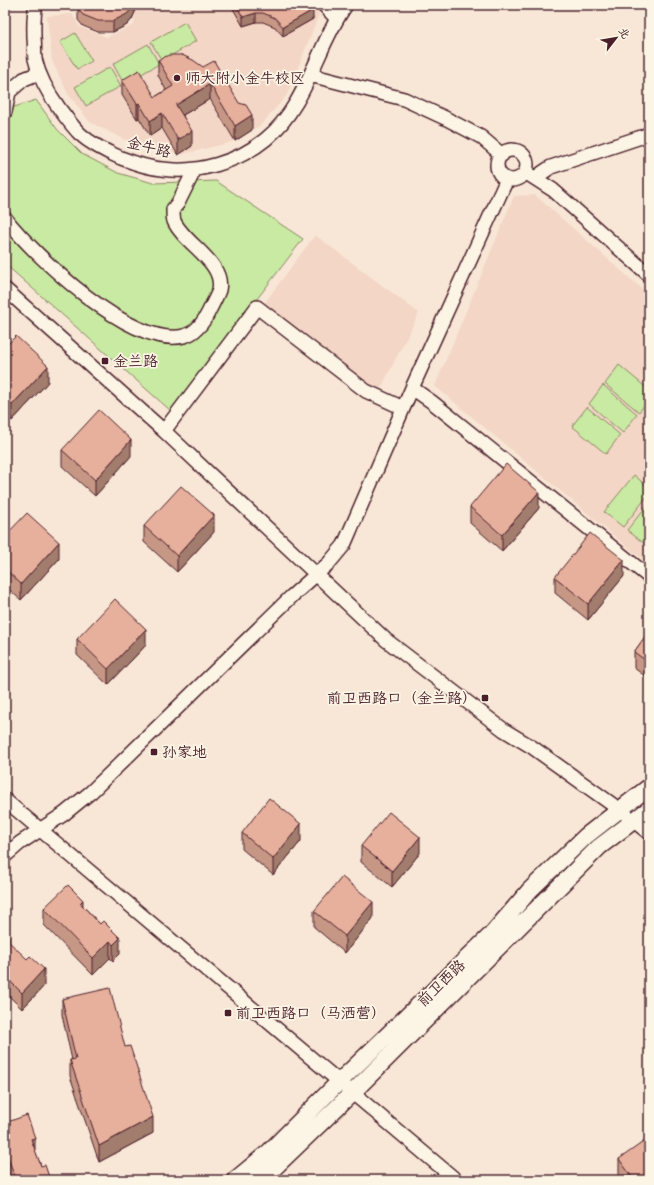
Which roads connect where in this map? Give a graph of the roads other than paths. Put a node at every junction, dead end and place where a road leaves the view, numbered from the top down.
1 (36, 5) edge
2 (324, 5) edge
3 (346, 5) edge
4 (336, 18) junction
5 (39, 73) junction
6 (310, 75) junction
7 (5, 112) edge
8 (649, 133) edge
9 (502, 155) junction
10 (195, 169) junction
11 (530, 175) junction
12 (506, 179) junction
13 (5, 218) edge
14 (649, 275) edge
15 (5, 288) edge
16 (412, 388) junction
17 (403, 408) junction
18 (164, 431) junction
19 (316, 574) junction
20 (649, 577) edge
21 (649, 788) edge
22 (5, 800) edge
23 (649, 809) edge
24 (620, 810) junction
25 (634, 820) junction
26 (41, 830) junction
27 (649, 833) edge
28 (5, 856) edge
29 (339, 1082) junction
30 (352, 1093) junction
31 (235, 1180) edge
32 (259, 1180) edge
33 (456, 1180) edge

1 - 5 street, 金牛路
2 - 4 street
3 - 4 street, 金牛路
4 - 6 street, 金牛路
5 - 7 street
5 - 10 street, 金牛路
6 - 9 street
6 - 10 street, 金牛路
8 - 11 street
9 - 11 street
9 - 12 street
10 - 13 street
11 - 12 street
11 - 14 street
12 - 16 street
15 - 18 street
16 - 17 street
16 - 20 street
17 - 18 street
17 - 19 street
18 - 19 street
19 - 24 street
19 - 26 street
21 - 24 main road, 前卫西路
22 - 26 street
23 - 25 main road, 前卫西路
24 - 25 street
24 - 29 main road, 前卫西路
25 - 27 street
25 - 30 main road, 前卫西路
26 - 28 street
26 - 29 street
29 - 30 street
29 - 31 main road, 前卫西路
30 - 32 main road, 前卫西路
30 - 33 street

